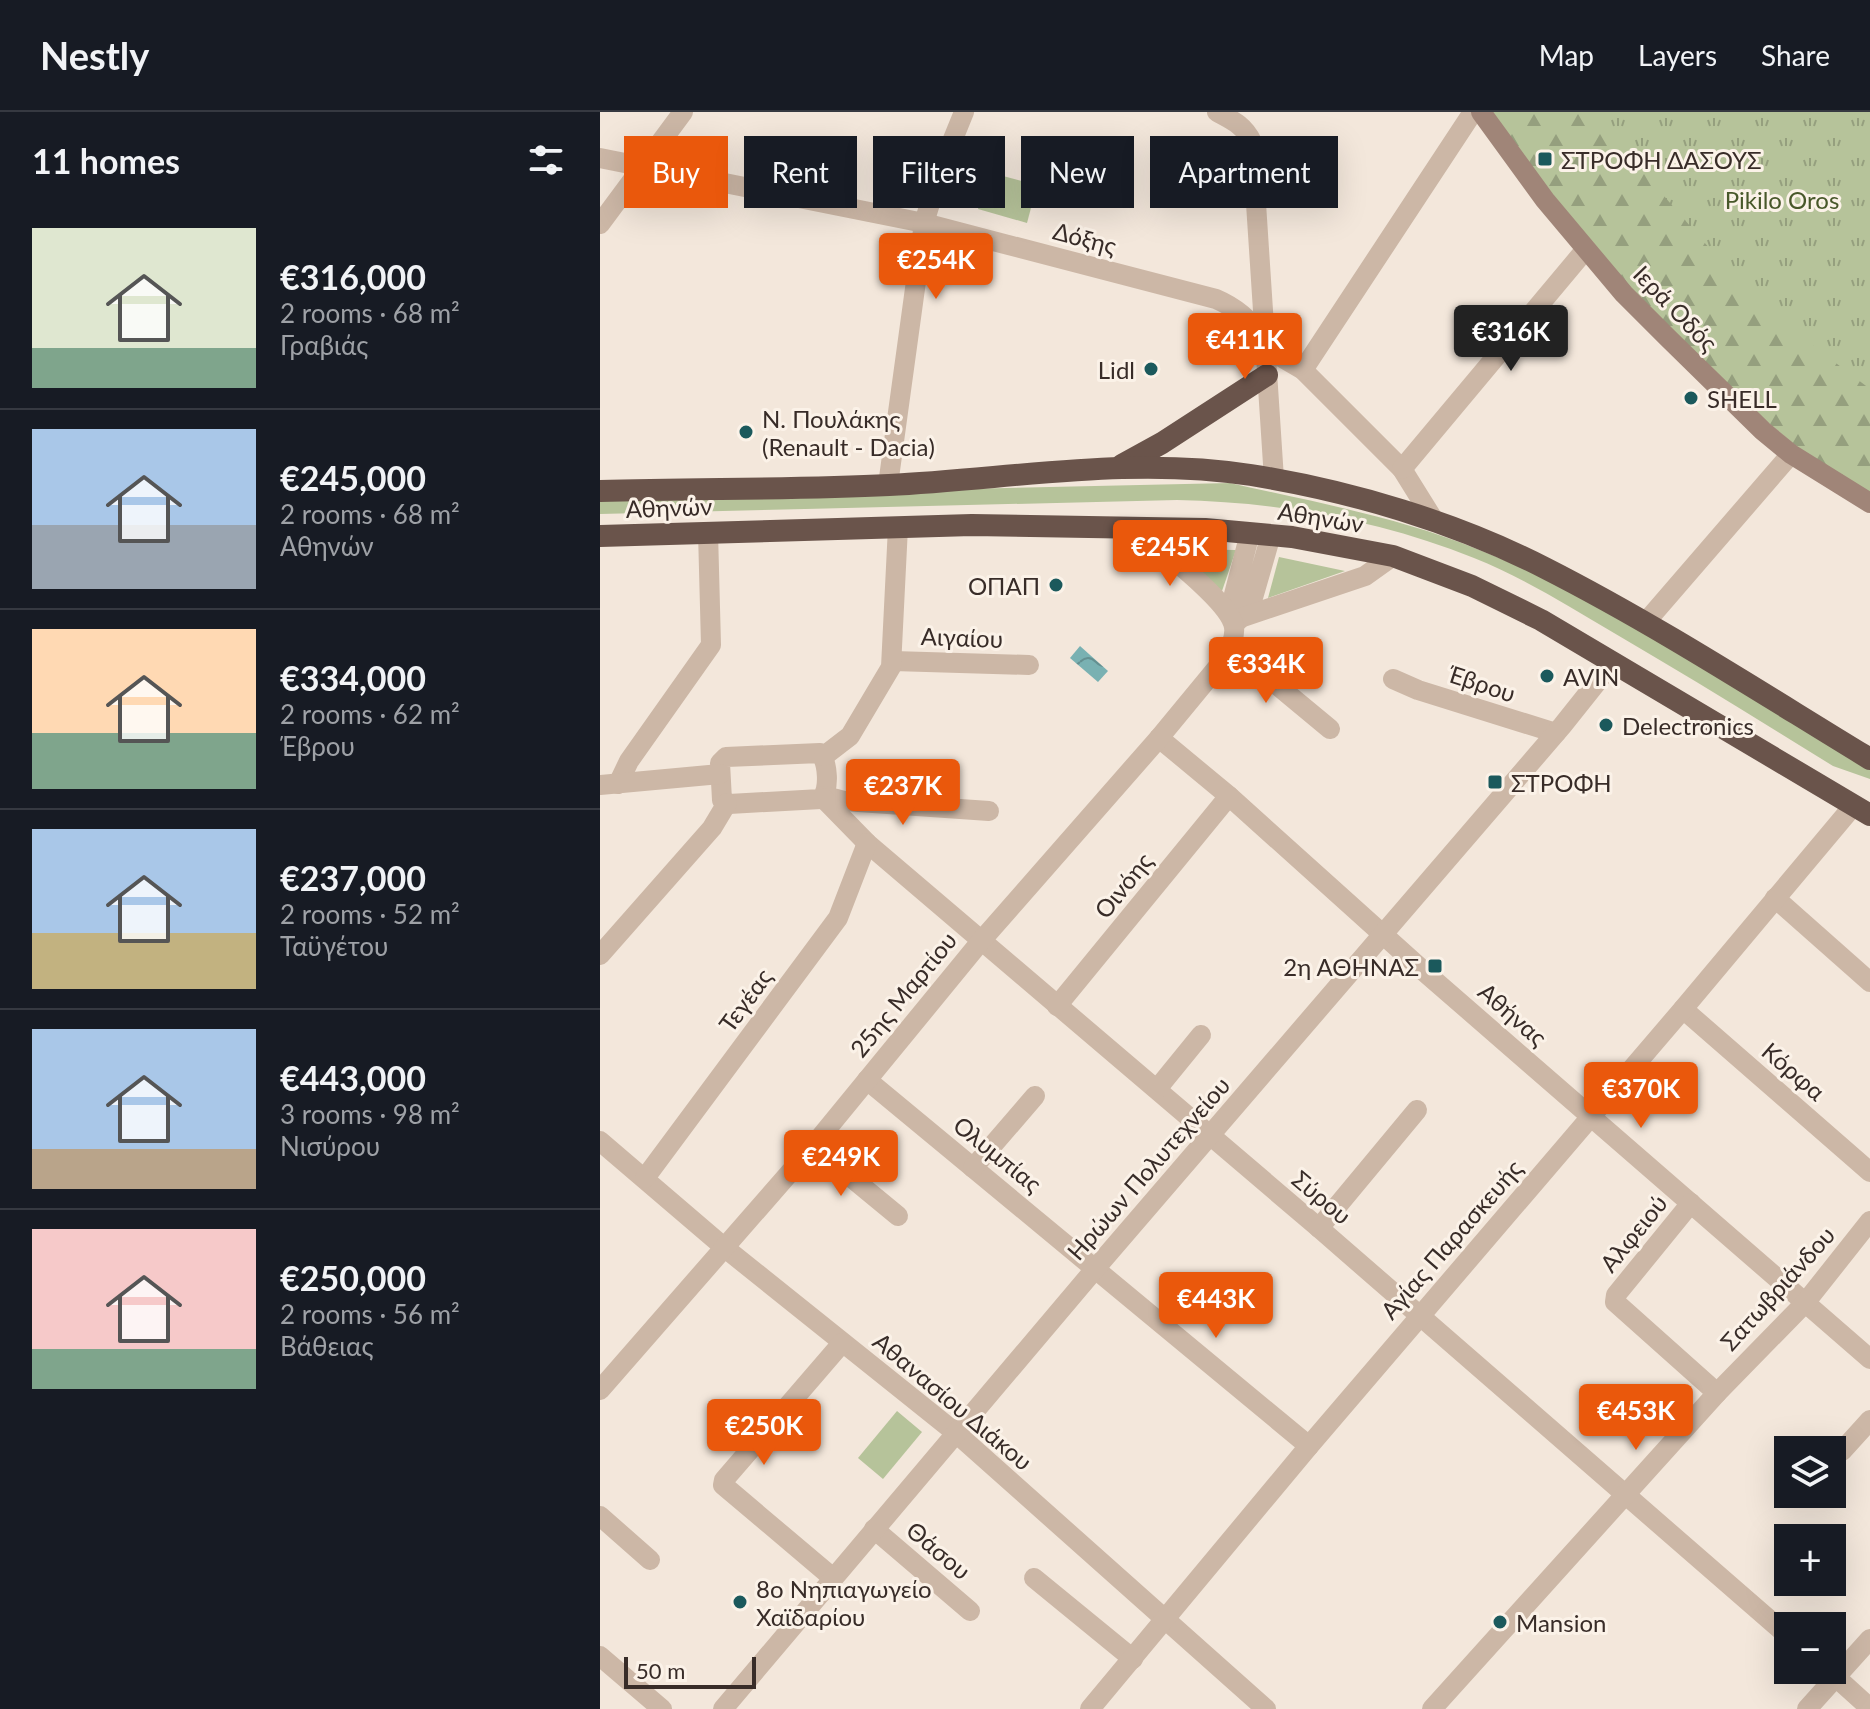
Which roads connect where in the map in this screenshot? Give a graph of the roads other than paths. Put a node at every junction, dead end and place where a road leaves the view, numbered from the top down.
1 (683, 112) edge
2 (964, 112) edge
3 (1217, 112) edge
4 (1473, 112) edge
5 (1481, 112) edge
6 (665, 136) edge
7 (600, 158) edge
8 (624, 164) edge
9 (728, 185) edge
10 (624, 192) edge
11 (924, 223) junction
12 (600, 224) edge
13 (1586, 249) junction
14 (1263, 341) junction
15 (1303, 370) junction
16 (1267, 375) junction
17 (1791, 454) junction
18 (1119, 467) junction
19 (1402, 469) junction
20 (1274, 479) junction
21 (888, 485) junction
22 (600, 491) edge
23 (1870, 503) edge
24 (1435, 522) junction
25 (898, 527) junction
26 (1135, 528) junction
27 (708, 532) junction
28 (1261, 534) junction
29 (600, 536) edge
30 (1393, 556) junction
31 (1239, 621) junction
32 (1645, 623) junction
33 (1231, 647) junction
34 (893, 661) junction
35 (1613, 662) junction
36 (1029, 665) dead end
37 (1393, 679) dead end
38 (1330, 729) dead end
39 (1556, 733) junction
40 (1159, 738) junction
41 (824, 756) junction
42 (1870, 759) edge
43 (720, 774) junction
44 (606, 787) edge
45 (1229, 796) junction
46 (824, 797) junction
47 (727, 803) junction
48 (1862, 810) edge
49 (989, 811) dead end
50 (867, 843) junction
51 (1775, 898) junction
52 (1383, 934) junction
53 (981, 941) junction
54 (600, 955) edge
55 (1870, 982) edge
56 (1057, 1006) junction
57 (1683, 1009) junction
58 (1201, 1035) dead end
59 (867, 1080) junction
60 (1157, 1089) junction
61 (1035, 1096) dead end
62 (1417, 1110) dead end
63 (1591, 1116) junction
64 (1210, 1136) junction
65 (600, 1141) edge
66 (813, 1146) junction
67 (973, 1168) junction
68 (1870, 1172) edge
69 (645, 1178) junction
70 (1691, 1203) junction
71 (898, 1216) dead end
72 (1870, 1221) edge
73 (1319, 1228) junction
74 (725, 1248) junction
75 (1095, 1269) junction
76 (1805, 1303) junction
77 (1420, 1315) junction
78 (842, 1343) junction
79 (1870, 1359) edge
80 (600, 1390) edge
81 (1717, 1393) junction
82 (1870, 1420) edge
83 (956, 1433) junction
84 (1309, 1446) junction
85 (1846, 1447) edge
86 (1626, 1497) junction
87 (600, 1516) edge
88 (874, 1529) junction
89 (650, 1560) dead end
90 (833, 1578) junction
91 (1034, 1578) dead end
92 (970, 1611) dead end
93 (1166, 1621) junction
94 (1774, 1624) edge
95 (1870, 1639) edge
96 (600, 1656) edge
97 (1133, 1659) junction
98 (1846, 1660) edge
99 (1824, 1684) edge
100 (1844, 1684) edge
101 (1870, 1708) edge
102 (662, 1709) edge
103 (723, 1709) edge
104 (1090, 1709) edge
105 (1266, 1709) edge
106 (1432, 1709) edge
107 (1807, 1709) edge

1 - 6 street
2 - 11 street
3 - 14 street
4 - 15 street
5 - 13 main road, Ιερά Οδός
7 - 8 street, Δόξης
9 - 11 street, Δόξης
10 - 12 street
11 - 14 street, Δόξης
11 - 21 street
13 - 17 main road, Ιερά Οδός
13 - 19 street
14 - 15 street
14 - 16 street
15 - 19 street
16 - 18 highway
16 - 20 street
17 - 23 main road, Ιερά Οδός
17 - 32 street
18 - 20 highway, Αθηνών
18 - 21 highway, Αθηνών
19 - 24 street
20 - 24 highway, Αθηνών
21 - 22 highway, Αθηνών
24 - 32 highway, Αθηνών
25 - 26 highway, Αθηνών
25 - 27 highway, Αθηνών
25 - 34 street
26 - 28 highway, Αθηνών
26 - 31 street
27 - 29 highway, Αθηνών
27 - 44 street
28 - 30 highway, Αθηνών
28 - 31 street, 25ης Μαρτίου
30 - 31 street
30 - 35 highway, Αθηνών
31 - 33 street, 25ης Μαρτίου
32 - 42 highway, Αθηνών
33 - 38 street
33 - 40 street, 25ης Μαρτίου
34 - 36 street, Αιγαίου
34 - 41 street
35 - 39 street, Ηρώων Πολυτεχνείου
35 - 48 highway, Αθηνών
37 - 39 street, Έβρου
39 - 52 street, Ηρώων Πολυτεχνείου
40 - 45 street, Αθήνας
40 - 53 street, 25ης Μαρτίου
41 - 43 street
41 - 46 street
43 - 44 street
43 - 47 street
45 - 52 street, Αθήνας
45 - 56 street, Οινόης
46 - 47 street
46 - 49 street
46 - 50 street, Σύρου
47 - 54 street
48 - 51 street, Αγίας Παρασκευής
50 - 53 street, Σύρου
50 - 69 street, Τεγέας
51 - 55 street
51 - 57 street, Αγίας Παρασκευής
52 - 63 street, Αθήνας
52 - 64 street, Ηρώων Πολυτεχνείου
53 - 56 street, Σύρου
53 - 59 street, 25ης Μαρτίου
56 - 60 street, Σύρου
57 - 63 street, Αγίας Παρασκευής
57 - 68 street, Κόρφα
58 - 60 street
59 - 66 street, 25ης Μαρτίου
59 - 67 street, Ολυμπίας
60 - 64 street, Σύρου
61 - 67 street
62 - 73 street
63 - 70 street, Αθήνας
63 - 77 street, Αγίας Παρασκευής
64 - 73 street, Σύρου
64 - 75 street, Ηρώων Πολυτεχνείου
65 - 69 street, Αθανασίου Διάκου
66 - 71 street
66 - 74 street, 25ης Μαρτίου
67 - 75 street, Ολυμπίας
69 - 74 street, Αθανασίου Διάκου
70 - 76 street, Αθήνας
70 - 81 street, Αλφειού
72 - 76 street, Σατωβριάνδου
73 - 77 street, Σύρου
74 - 78 street, Αθανασίου Διάκου
74 - 80 street, 25ης Μαρτίου
75 - 83 street, Ηρώων Πολυτεχνείου
75 - 84 street, Ολυμπίας
76 - 79 street, Αθήνας
76 - 81 street, Σατωβριάνδου
77 - 84 street, Αγίας Παρασκευής
77 - 86 street, Σύρου
78 - 83 street, Αθανασίου Διάκου
78 - 90 street
81 - 86 street, Σατωβριάνδου
82 - 85 street
83 - 88 street, Ηρώων Πολυτεχνείου
83 - 93 street, Αθανασίου Διάκου
84 - 93 street, Αγίας Παρασκευής
86 - 94 street, Σύρου
86 - 106 street, Σατωβριάνδου
87 - 89 street
88 - 90 street, Ηρώων Πολυτεχνείου
88 - 92 street, Θάσου
90 - 103 street, Ηρώων Πολυτεχνείου
91 - 97 street
93 - 97 street, Αγίας Παρασκευής
93 - 105 street, Αθανασίου Διάκου
95 - 98 street
96 - 102 street
97 - 104 street, Αγίας Παρασκευής
99 - 107 street
100 - 101 street

